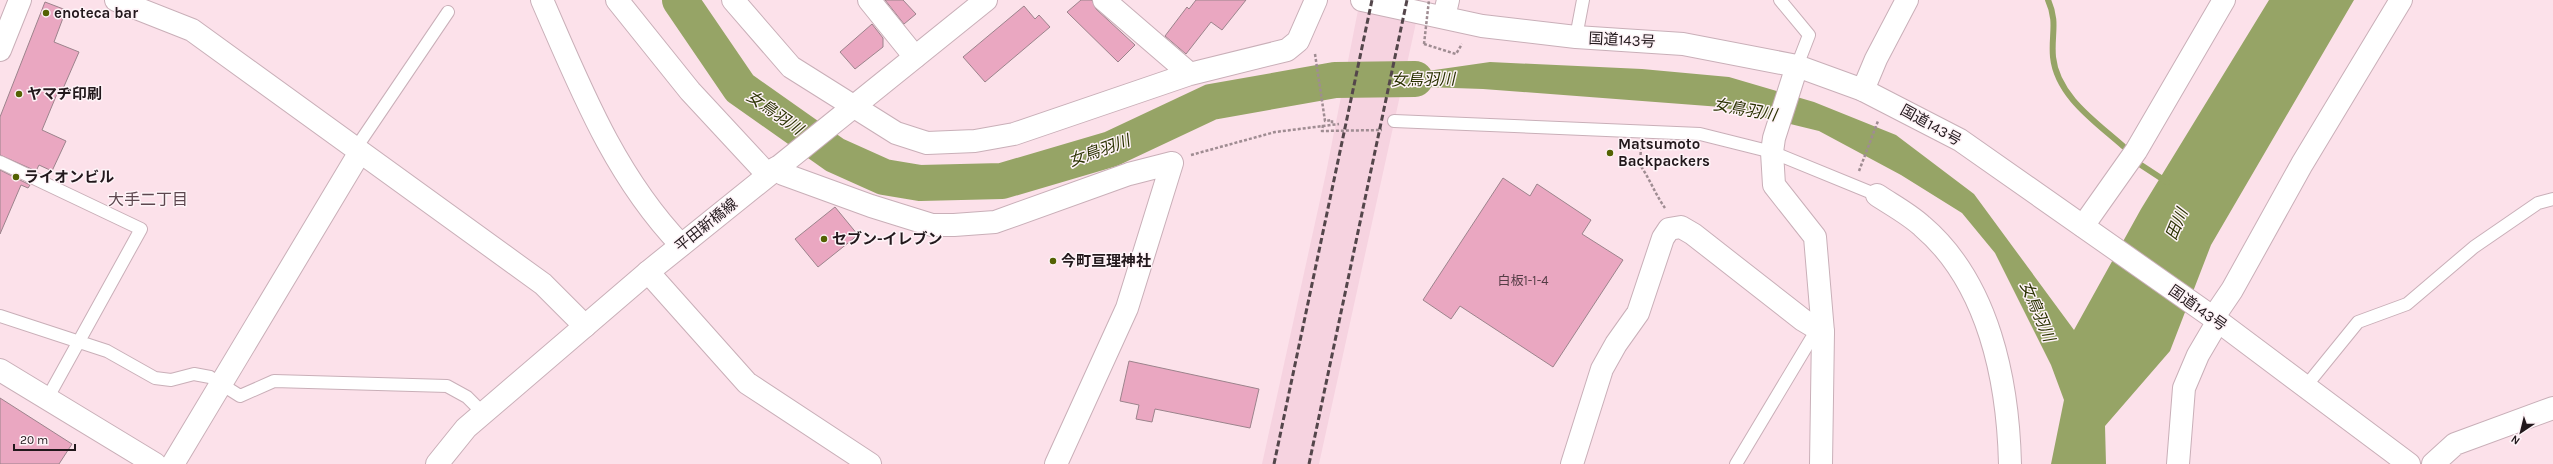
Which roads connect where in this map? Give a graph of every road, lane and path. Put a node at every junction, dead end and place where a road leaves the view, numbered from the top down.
1 (20, 0) edge
2 (116, 0) edge
3 (542, 0) edge
4 (617, 0) edge
5 (733, 0) edge
6 (869, 0) edge
7 (986, 0) edge
8 (1104, 0) edge
9 (1316, 0) edge
10 (1362, 0) edge
11 (1429, 0) edge
12 (1583, 0) edge
13 (1780, 0) edge
14 (1907, 0) edge
15 (2224, 0) edge
16 (2401, 0) edge
17 (1446, 9) edge
18 (448, 12) dead end
19 (1576, 37) junction
20 (1464, 42) dead end
21 (0, 50) edge
22 (1315, 55) dead end
23 (915, 57) junction
24 (1190, 74) junction
25 (1794, 75) junction
26 (1863, 90) junction
27 (845, 112) junction
28 (1878, 120) dead end
29 (1394, 121) joint
30 (1332, 124) junction
31 (1339, 124) dead end
32 (1323, 125) junction
33 (1642, 130) junction
34 (1773, 145) junction
35 (358, 150) junction
36 (0, 162) edge
37 (1172, 163) junction
38 (776, 169) junction
39 (1858, 172) dead end
40 (1877, 195) joint
41 (2553, 199) edge
42 (1669, 229) junction
43 (2087, 229) junction
44 (681, 245) junction
45 (648, 272) junction
46 (0, 316) edge
47 (2214, 318) junction
48 (585, 326) junction
49 (1823, 332) junction
50 (80, 340) junction
51 (0, 370) edge
52 (222, 384) junction
53 (2306, 386) junction
54 (47, 399) junction
55 (2553, 408) edge
56 (483, 413) junction
57 (155, 464) edge
58 (173, 464) edge
59 (437, 464) edge
60 (870, 464) edge
61 (1056, 464) edge
62 (1572, 464) edge
63 (1736, 464) edge
64 (1821, 464) edge
65 (2010, 464) edge
66 (2178, 464) edge
67 (2409, 464) edge
68 (2433, 464) edge

1 - 21 main road
2 - 35 main road
3 - 44 main road
4 - 38 main road
5 - 27 main road
6 - 23 main road
7 - 23 main road, 平田新橋線
8 - 24 main road
9 - 24 main road
10 - 17 main road, 国道143号
11 - 20 path, bridge
12 - 19 lane
13 - 25 lane
14 - 26 main road
15 - 43 main road
16 - 47 main road
17 - 19 main road, 国道143号
18 - 35 lane
19 - 25 main road, 国道143号
22 - 30 path
23 - 27 main road, 平田新橋線
24 - 27 main road
25 - 26 main road, 国道143号
25 - 34 main road
26 - 43 main road, 国道143号
27 - 38 main road, 平田新橋線
28 - 39 path
29 - 32 path
29 - 33 lane
30 - 31 path
30 - 32 path
32 - 37 path
33 - 34 lane
33 - 42 path
34 - 40 lane
34 - 49 main road
35 - 48 main road
35 - 52 main road
36 - 50 lane
37 - 38 main road
37 - 61 main road
38 - 44 main road, 平田新橋線
40 - 65 main road
41 - 53 lane
42 - 49 main road
42 - 62 main road
43 - 47 main road, 国道143号
44 - 45 main road, 平田新橋線
45 - 48 main road, 平田新橋線
45 - 60 main road
46 - 50 lane
47 - 53 main road, 国道143号
47 - 66 main road
48 - 56 main road, 平田新橋線
49 - 63 lane
49 - 64 main road
50 - 52 lane
50 - 54 lane
51 - 54 main road
52 - 56 lane
52 - 58 main road
53 - 67 main road, 国道143号
54 - 57 main road
55 - 68 main road
56 - 59 main road, 平田新橋線

